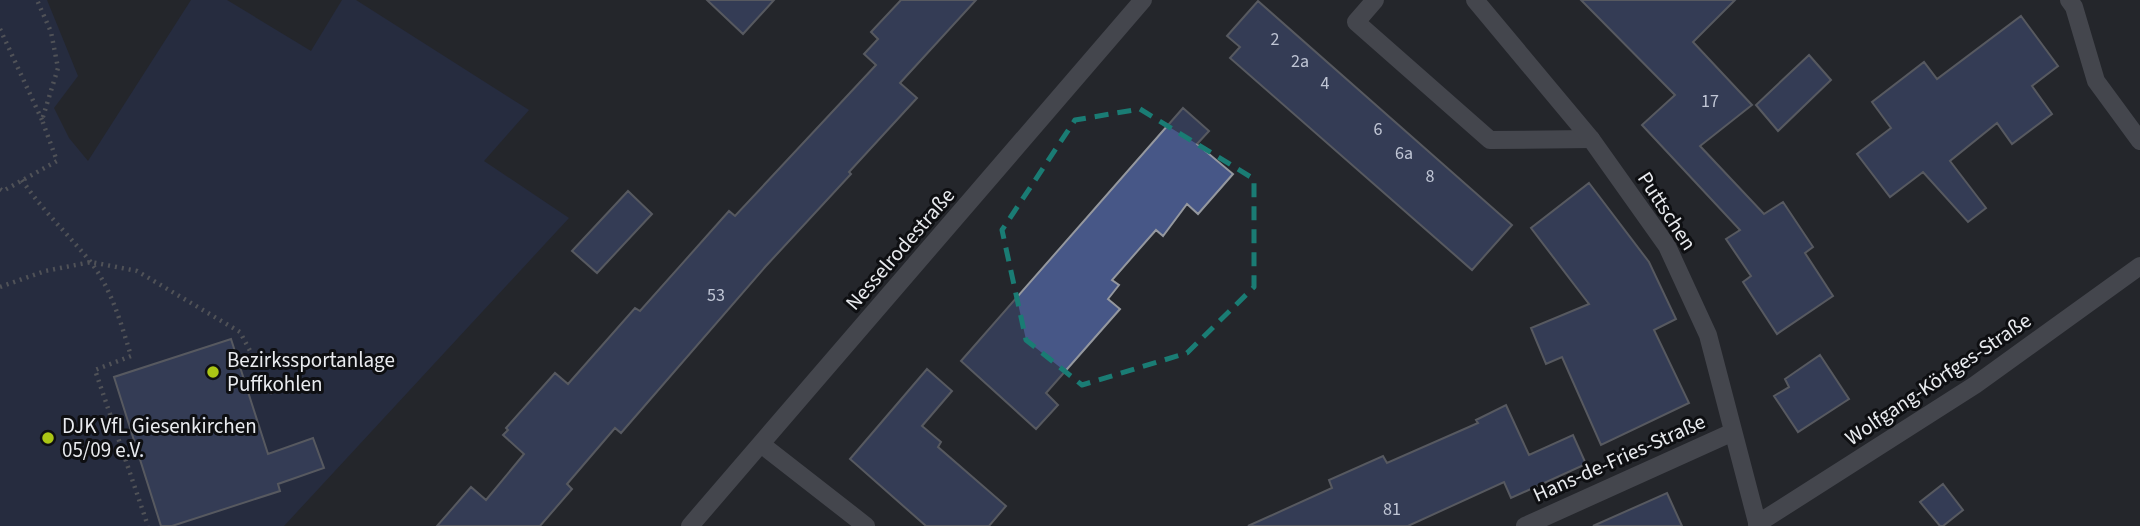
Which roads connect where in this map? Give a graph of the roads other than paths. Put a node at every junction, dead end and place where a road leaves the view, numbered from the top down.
1 (1143, 0) edge
2 (1375, 0) edge
3 (1475, 0) edge
4 (2069, 0) edge
5 (1591, 139) junction
6 (2140, 141) edge
7 (2140, 266) edge
8 (1733, 432) junction
9 (761, 444) junction
10 (1757, 525) edge
11 (690, 526) edge
12 (866, 526) edge
13 (1525, 526) edge

1 - 9 street, Nesselrodestraße
2 - 5 street
3 - 5 street, Puttschen
4 - 6 street
5 - 8 street, Puttschen
7 - 10 street, Wolfgang-Körfges-Straße
8 - 10 street, Puttschen
8 - 13 street, Hans-de-Fries-Straße
9 - 11 street, Nesselrodestraße
9 - 12 street

